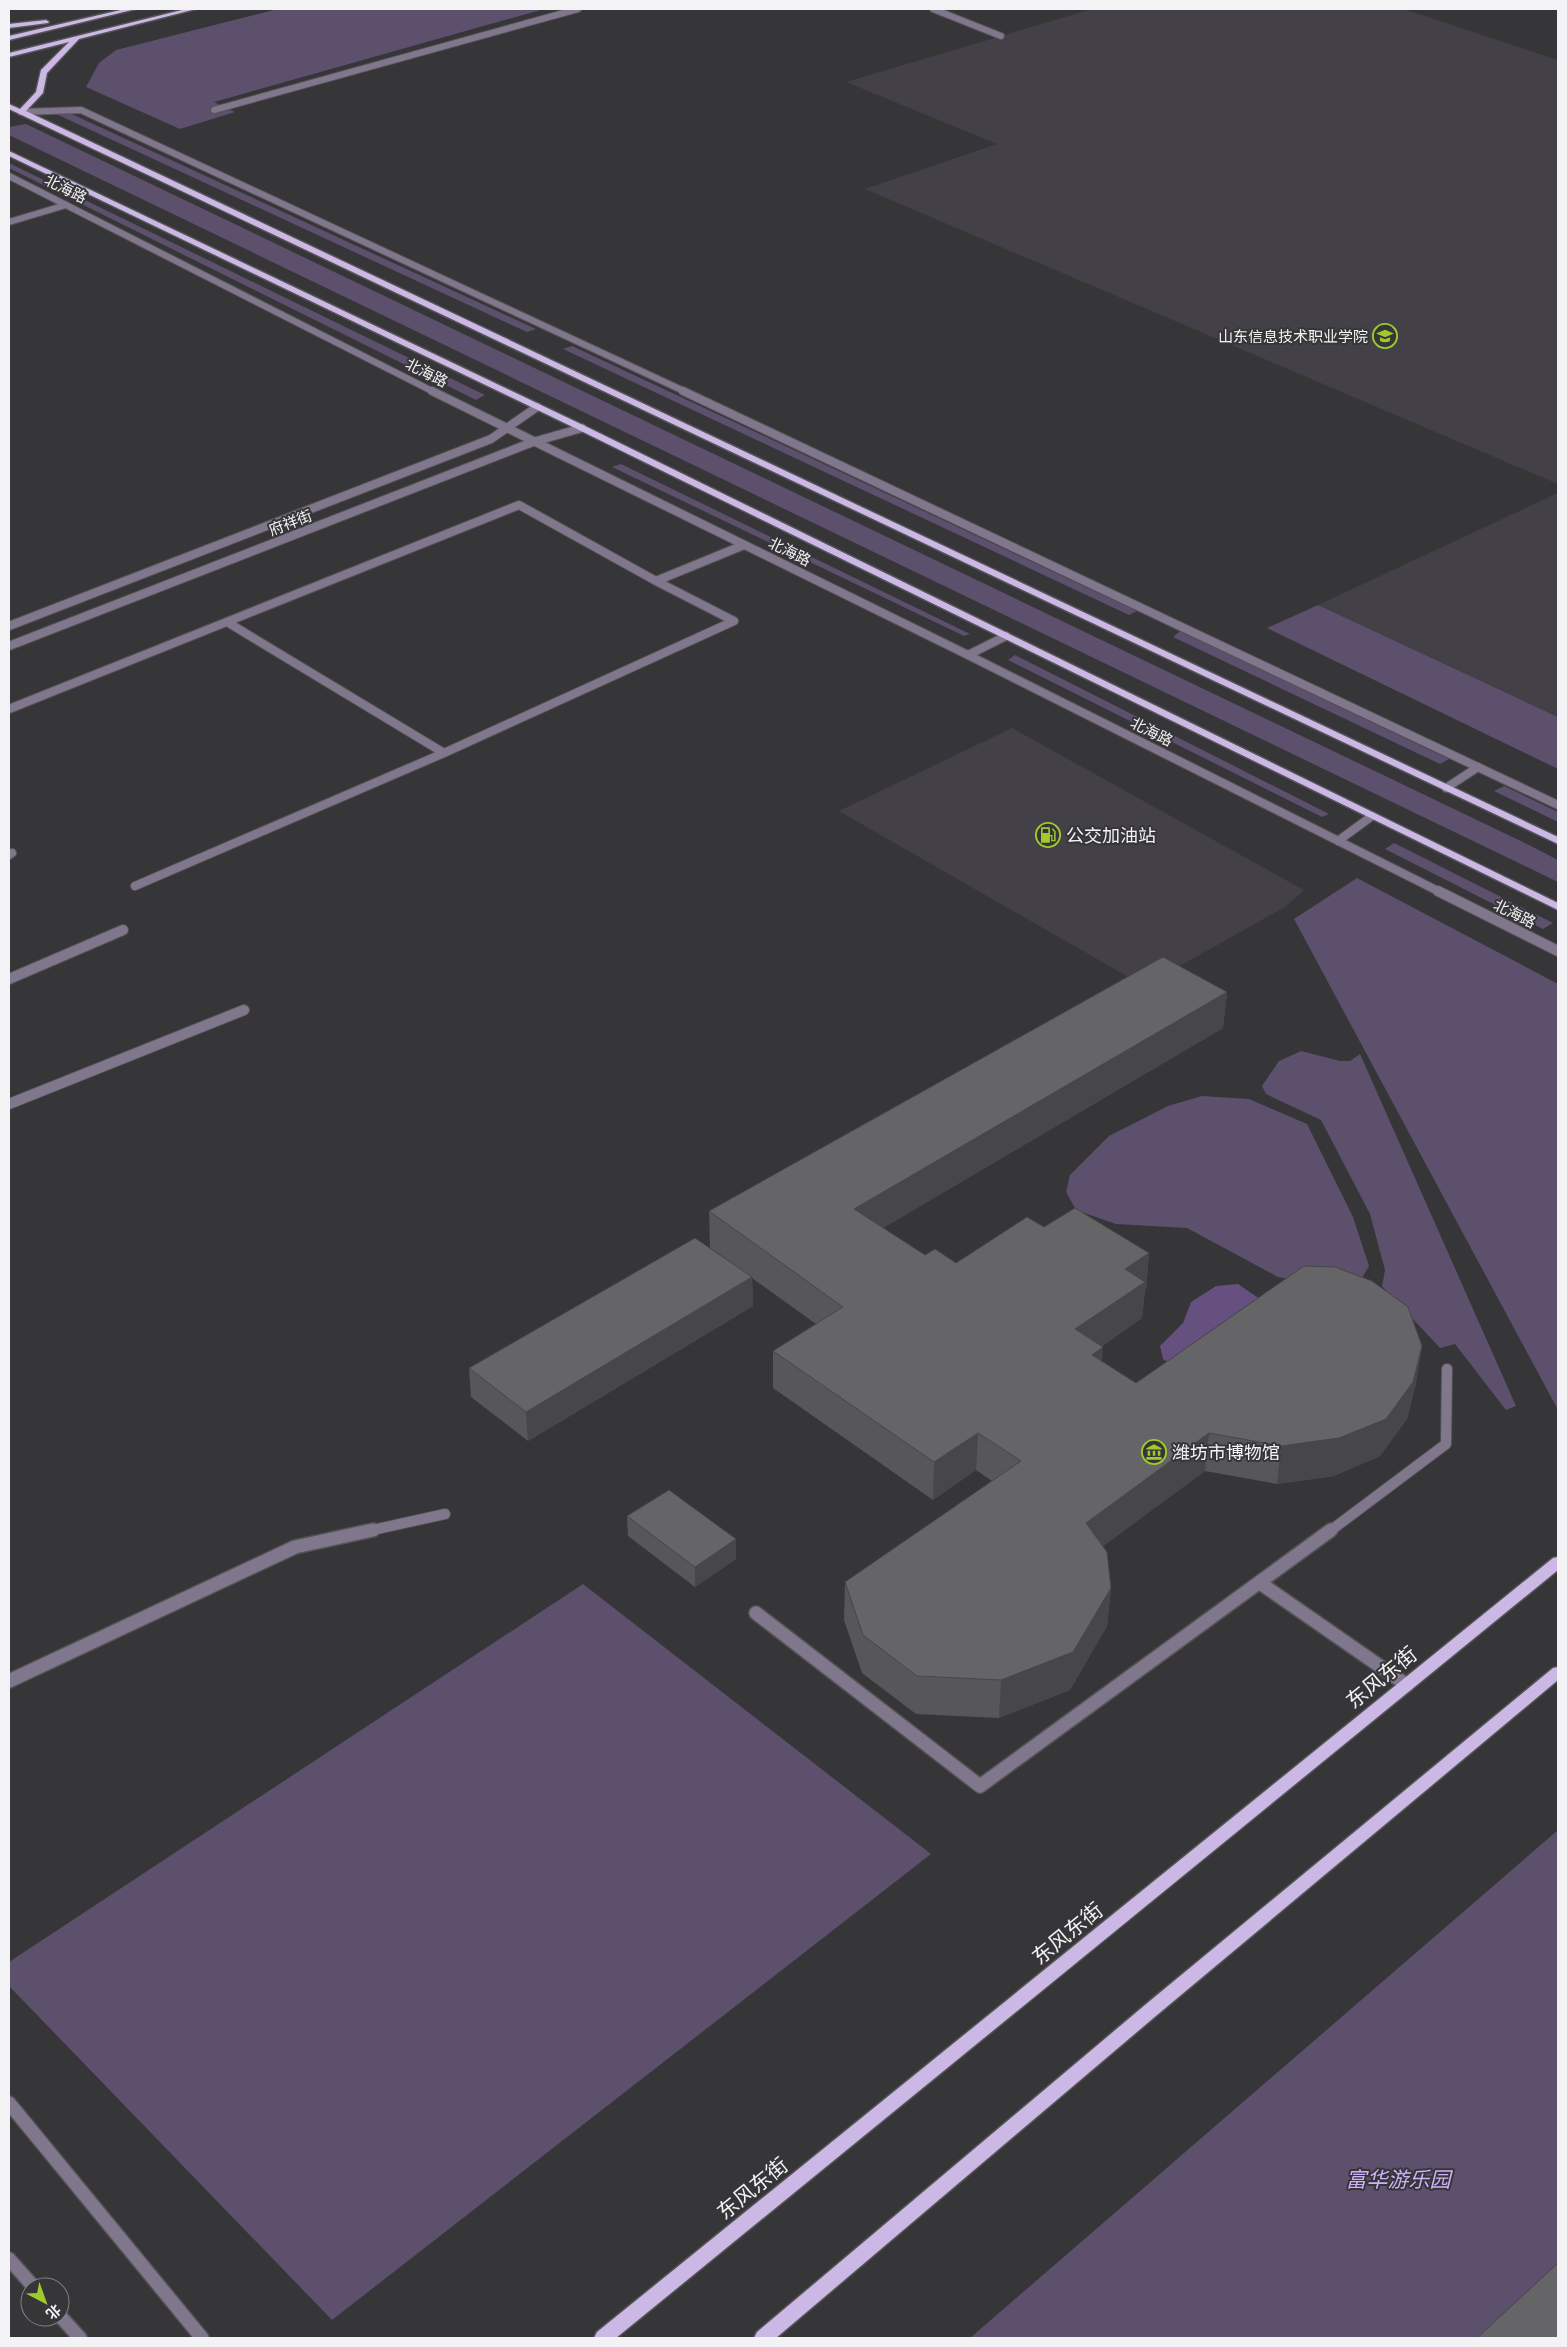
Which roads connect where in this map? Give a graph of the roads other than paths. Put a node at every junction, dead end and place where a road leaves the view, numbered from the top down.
1 (132, 9) edge
2 (193, 9) edge
3 (578, 9) edge
4 (933, 9) edge
5 (104, 16) junction
6 (9, 26) edge
7 (1001, 36) dead end
8 (9, 38) edge
9 (77, 38) junction
10 (9, 55) edge
11 (9, 106) edge
12 (214, 110) dead end
13 (21, 112) junction
14 (9, 153) edge
15 (9, 176) edge
16 (66, 205) junction
17 (9, 222) edge
18 (537, 407) junction
19 (582, 428) junction
20 (507, 429) junction
21 (533, 442) junction
22 (744, 545) junction
23 (656, 581) junction
24 (227, 622) junction
25 (9, 626) edge
26 (1006, 636) junction
27 (9, 646) edge
28 (968, 655) junction
29 (9, 709) edge
30 (444, 753) junction
31 (1478, 767) junction
32 (1446, 788) junction
33 (1558, 806) edge
34 (1372, 816) junction
35 (1558, 841) edge
36 (1338, 842) junction
37 (135, 886) dead end
38 (1558, 907) edge
39 (123, 930) dead end
40 (1558, 951) edge
41 (9, 979) edge
42 (244, 1010) dead end
43 (9, 1104) edge
44 (1447, 1369) dead end
45 (445, 1514) dead end
46 (1558, 1562) edge
47 (1260, 1583) junction
48 (756, 1613) dead end
49 (1558, 1672) edge
50 (9, 1681) edge
51 (1407, 1685) junction
52 (9, 2103) edge
53 (9, 2259) edge
54 (25, 2277) edge
55 (70, 2327) edge
56 (80, 2338) edge
57 (202, 2338) edge
58 (603, 2338) edge
59 (763, 2338) edge

1 - 5 main road
2 - 9 main road
3 - 12 street
4 - 7 street
5 - 6 main road
5 - 8 main road
9 - 10 main road
9 - 13 main road
11 - 13 main road
13 - 31 street
13 - 32 main road
14 - 18 main road, 北海路
15 - 16 street, 北海路
16 - 17 street
16 - 20 street, 北海路
18 - 19 main road, 北海路
18 - 20 street, 府祥街
19 - 21 street, 府祥街
19 - 26 main road, 北海路
20 - 21 street, 北海路
20 - 25 street, 府祥街
21 - 22 street, 北海路
21 - 27 street, 府祥街
22 - 23 street
22 - 28 street, 北海路
23 - 24 street
23 - 30 street
24 - 29 street
24 - 30 street
26 - 28 street
26 - 34 main road, 北海路
28 - 36 street, 北海路
30 - 37 street
31 - 32 street
31 - 33 street
32 - 35 main road
34 - 36 street
34 - 38 main road, 北海路
36 - 40 street, 北海路
39 - 41 street
42 - 43 street
44 - 47 street
45 - 50 street
46 - 51 main road, 东风东街
47 - 48 street
47 - 51 street
49 - 59 main road
51 - 58 main road, 东风东街
52 - 57 street
53 - 54 street
55 - 56 street

